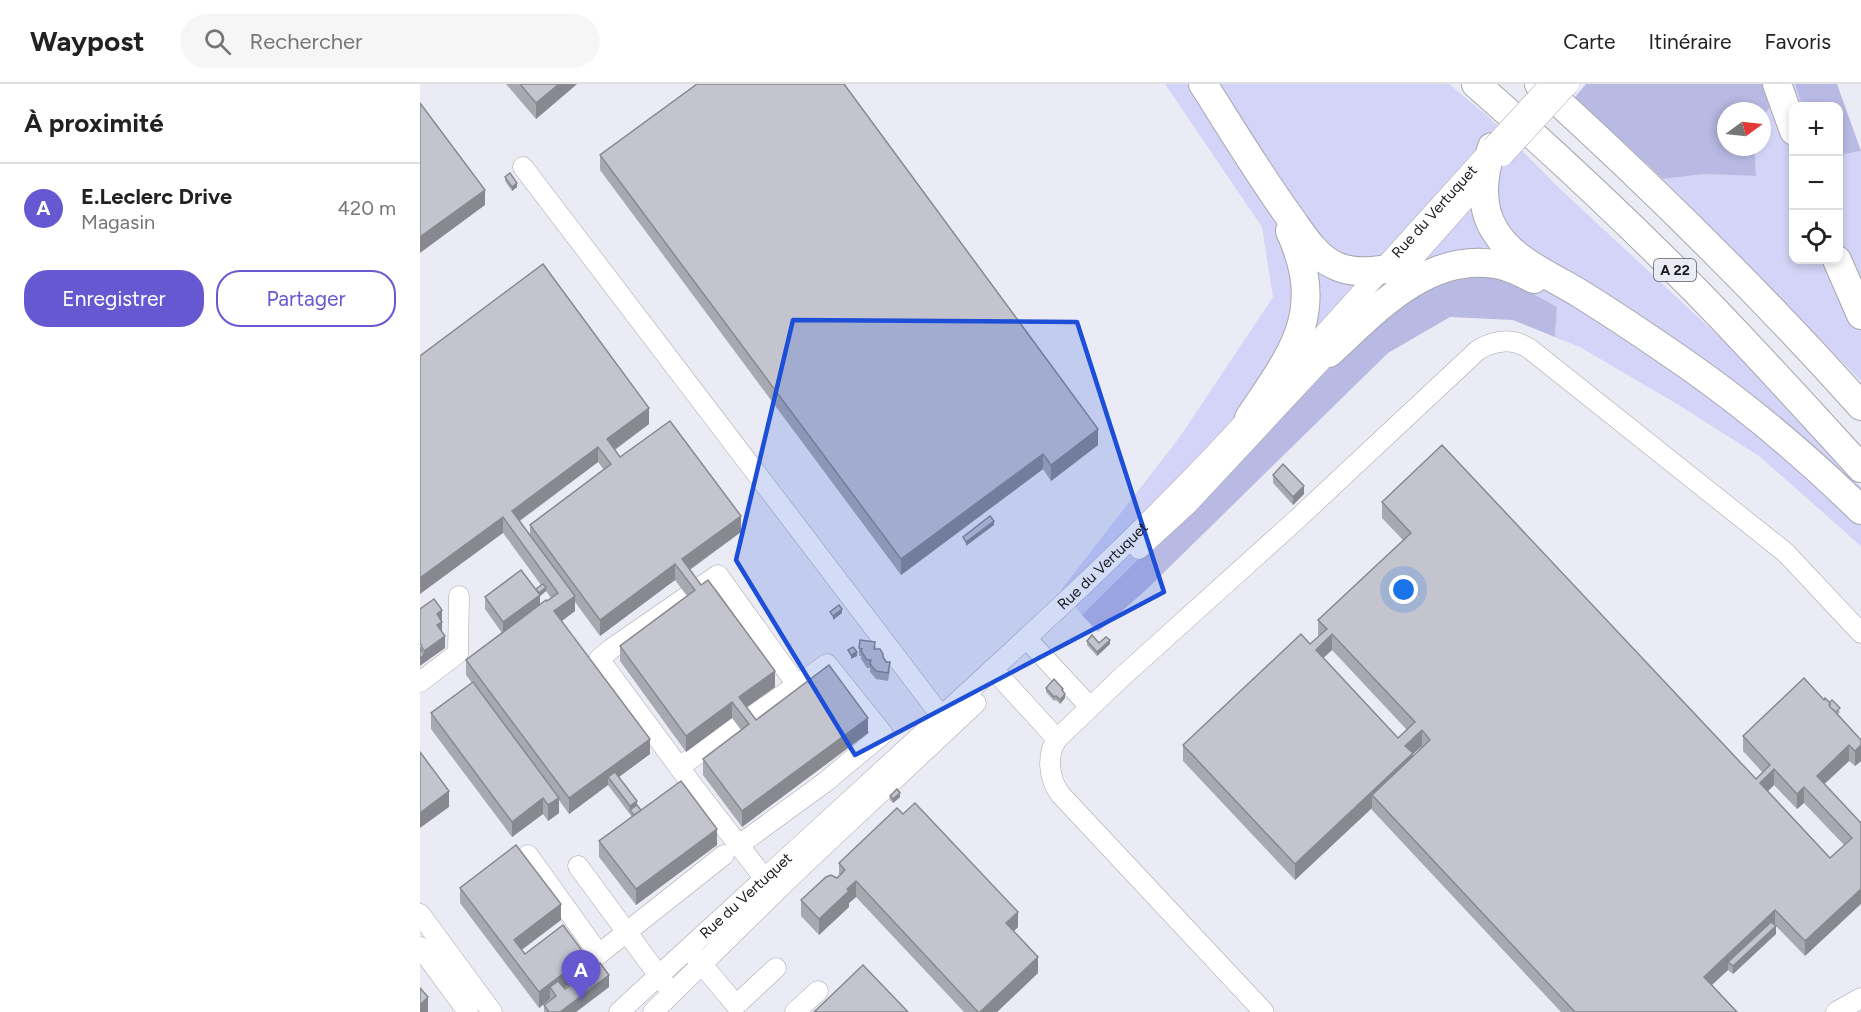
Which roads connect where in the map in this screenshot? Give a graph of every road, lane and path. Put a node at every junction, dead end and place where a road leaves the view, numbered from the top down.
1 (1203, 84) edge
2 (1476, 84) edge
3 (1539, 84) edge
4 (1550, 84) edge
5 (1569, 84) edge
6 (1779, 84) edge
7 (1789, 117) edge
8 (1498, 152) junction
9 (523, 167) dead end
10 (1484, 178) junction
11 (1271, 192) junction
12 (1839, 264) edge
13 (1396, 266) junction
14 (1861, 315) edge
15 (1622, 322) junction
16 (1329, 353) junction
17 (1861, 406) edge
18 (1249, 418) junction
19 (1861, 468) edge
20 (1861, 510) edge
21 (459, 596) dead end
22 (1861, 633) edge
23 (1030, 643) junction
24 (997, 674) junction
25 (420, 682) edge
26 (797, 685) junction
27 (1090, 707) junction
28 (946, 722) junction
29 (1057, 739) junction
30 (679, 767) junction
31 (731, 850) junction
32 (528, 855) dead end
33 (578, 866) dead end
34 (771, 886) junction
35 (420, 914) edge
36 (627, 933) junction
37 (420, 947) edge
38 (688, 949) junction
39 (702, 965) junction
40 (776, 968) dead end
41 (659, 975) junction
42 (818, 991) dead end
43 (673, 993) junction
44 (1861, 998) edge
45 (740, 1009) edge
46 (465, 1011) edge
47 (492, 1012) edge
48 (619, 1012) edge
49 (652, 1012) edge
50 (795, 1012) edge
51 (1264, 1012) edge
52 (1836, 1012) edge

1 - 11 highway
2 - 19 highway, A 22
3 - 17 highway, A 22
4 - 8 street, Rue du Vertuquet, bridge
5 - 8 street, Rue du Vertuquet, bridge
6 - 7 highway
8 - 10 highway
8 - 13 street, Rue du Vertuquet
9 - 28 street
10 - 13 street, Rue du Vertuquet
10 - 15 highway
11 - 13 highway
11 - 18 highway
12 - 14 highway
13 - 16 street, Rue du Vertuquet
13 - 18 street, Rue du Vertuquet
15 - 16 highway
15 - 20 highway
16 - 23 street, Rue du Vertuquet
18 - 23 street, Rue du Vertuquet
21 - 25 street
22 - 27 street
23 - 24 street, Rue du Vertuquet
23 - 27 street
24 - 28 street, Rue du Vertuquet
24 - 29 street
26 - 30 street
26 - 30 street
26 - 31 street
27 - 29 street
28 - 34 street, Rue du Vertuquet
29 - 51 street
30 - 31 street
31 - 34 street
31 - 36 street
32 - 36 street
33 - 36 street
34 - 38 street, Rue du Vertuquet
34 - 39 street, Rue du Vertuquet
35 - 47 street
36 - 41 street
37 - 46 street
38 - 39 street
38 - 41 street, Rue du Vertuquet
39 - 43 street, Rue du Vertuquet
39 - 45 street
40 - 45 street
41 - 43 street
41 - 48 street, Rue du Vertuquet
42 - 50 street
43 - 49 street, Rue du Vertuquet
44 - 52 street

